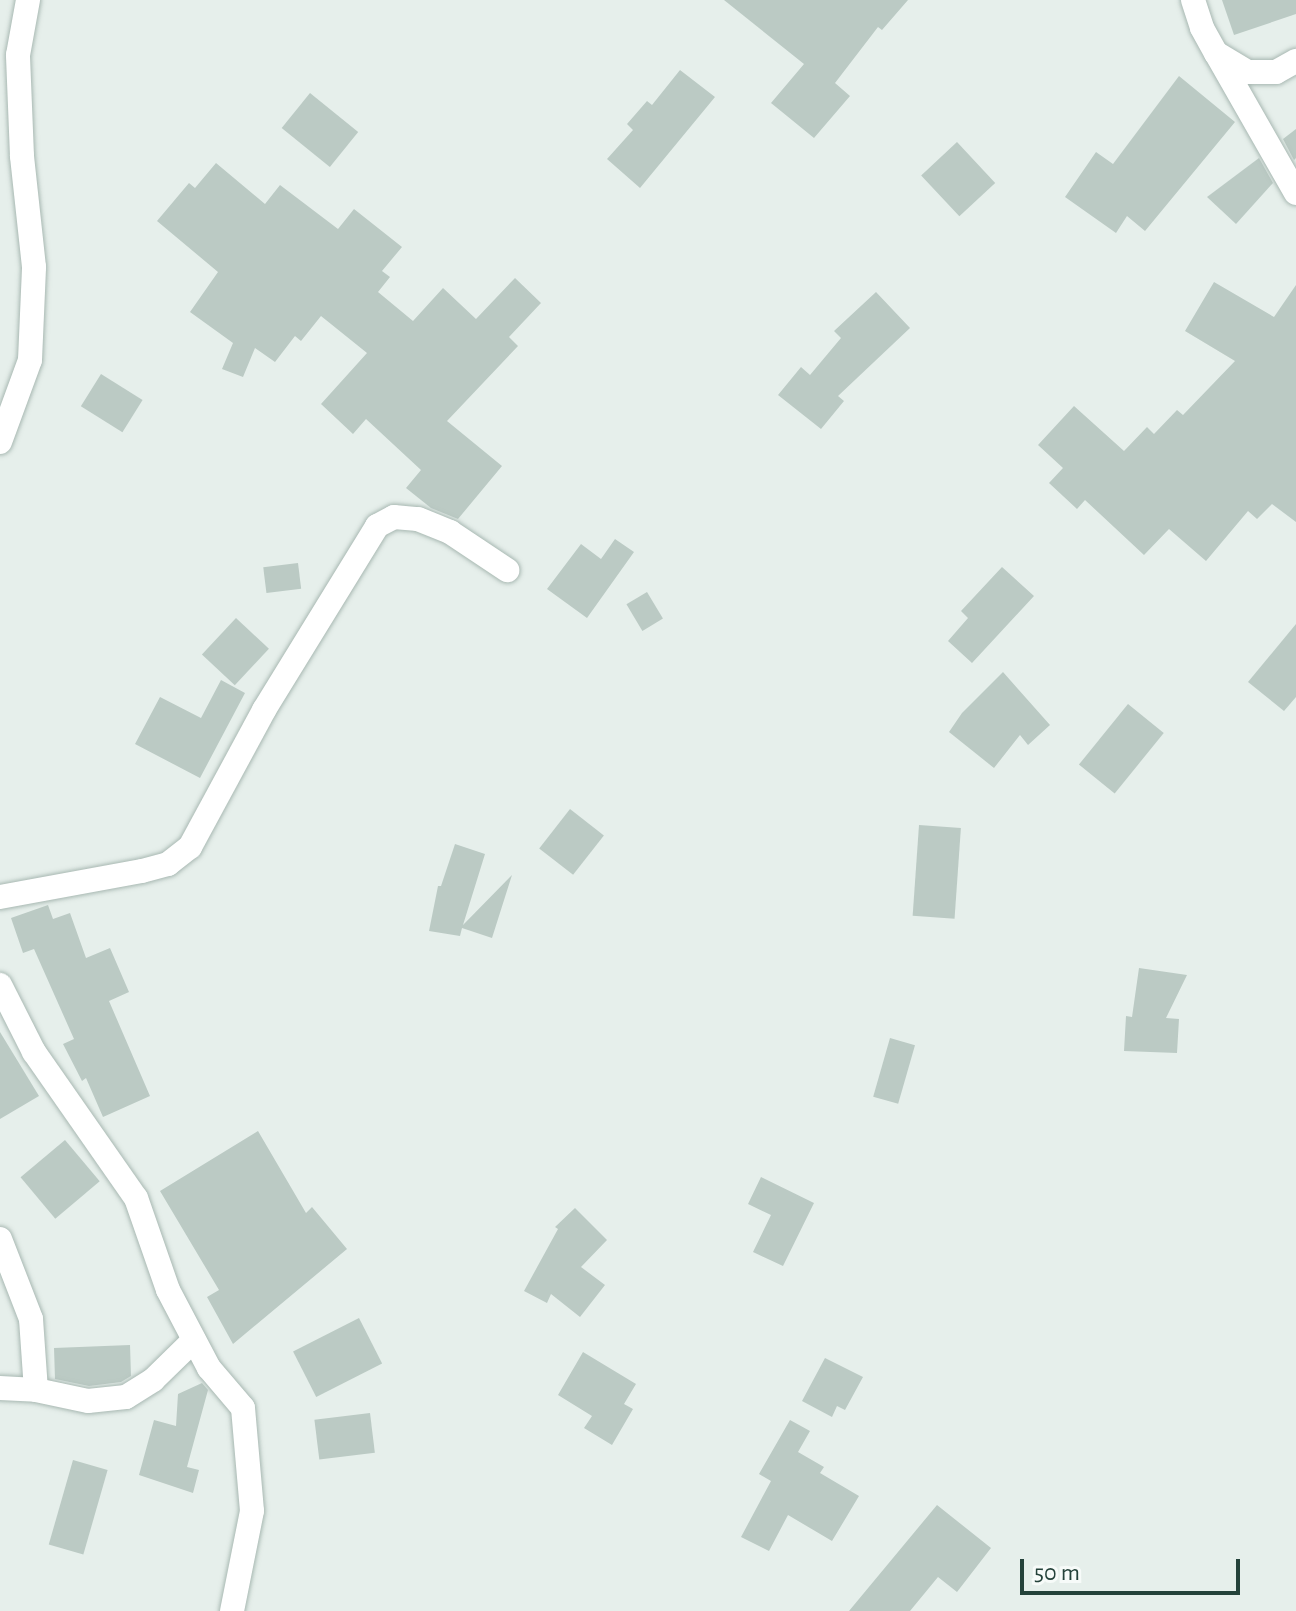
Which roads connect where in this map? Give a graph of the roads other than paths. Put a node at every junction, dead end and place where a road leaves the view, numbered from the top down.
1 (28, 0) edge
2 (1193, 0) edge
3 (1216, 53) junction
4 (1296, 61) edge
5 (1296, 193) edge
6 (0, 442) edge
7 (507, 570) dead end
8 (0, 897) edge
9 (0, 985) edge
10 (0, 1239) edge
11 (194, 1340) junction
12 (0, 1388) edge
13 (36, 1390) junction
14 (232, 1611) edge

1 - 6 street
2 - 3 street
3 - 4 street
3 - 5 street
7 - 8 street
9 - 11 street
10 - 13 street
11 - 13 street
11 - 14 street
12 - 13 street

